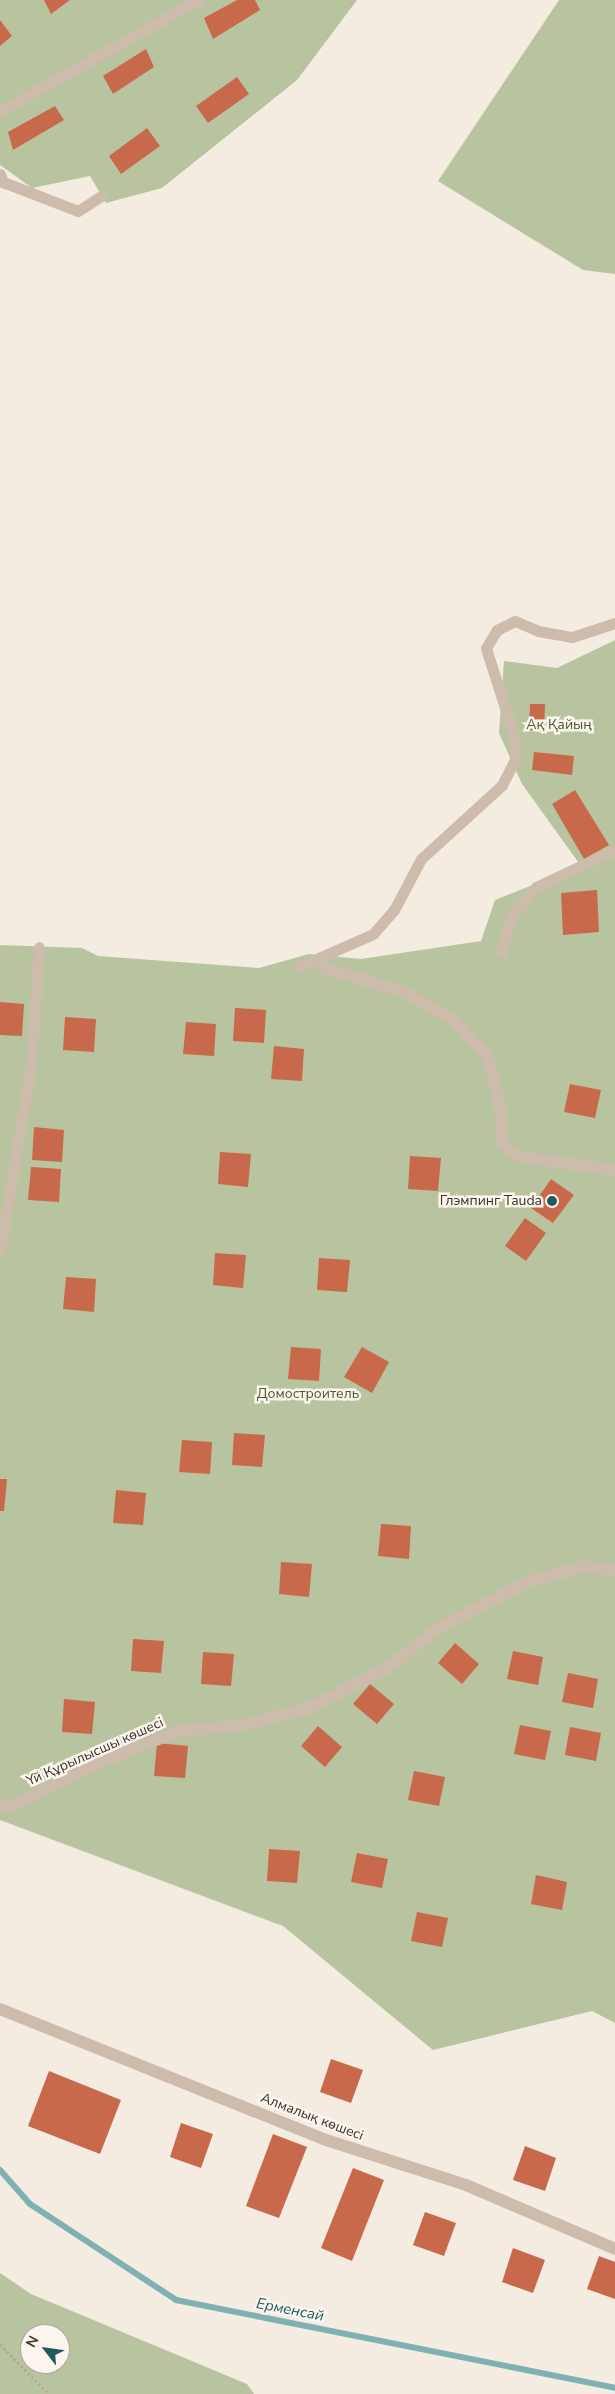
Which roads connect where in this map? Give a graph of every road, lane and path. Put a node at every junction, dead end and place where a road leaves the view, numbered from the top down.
1 (198, 0) edge
2 (0, 111) edge
3 (0, 174) edge
4 (101, 196) dead end
5 (615, 622) edge
6 (615, 850) edge
7 (40, 947) dead end
8 (501, 953) dead end
9 (298, 967) dead end
10 (323, 968) dead end
11 (615, 1170) edge
12 (0, 1250) edge
13 (615, 1570) edge
14 (0, 1807) edge
15 (0, 2009) edge
16 (615, 2248) edge
17 (0, 2344) edge
18 (49, 2394) edge

1 - 2 lane
3 - 4 lane
5 - 9 lane
6 - 8 lane
7 - 12 lane
10 - 11 street
13 - 14 street, Үй Құрылысшы көшесі
15 - 16 street, Алмалық көшесі
17 - 18 path

